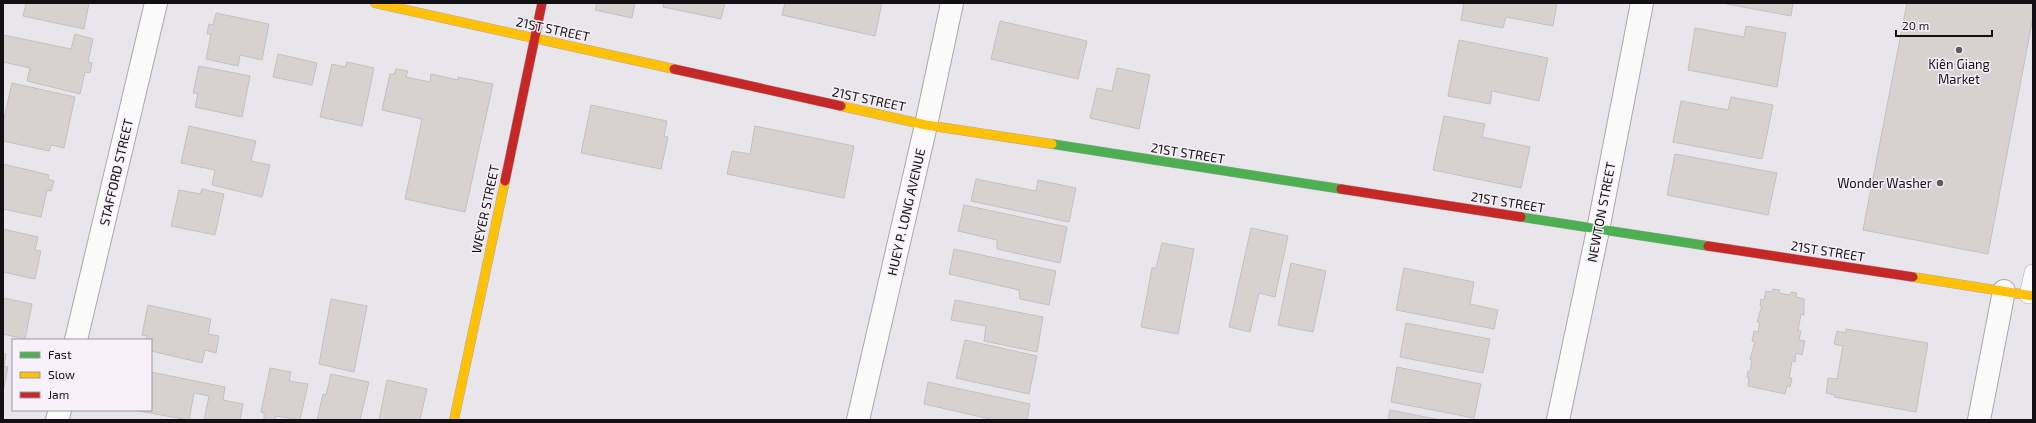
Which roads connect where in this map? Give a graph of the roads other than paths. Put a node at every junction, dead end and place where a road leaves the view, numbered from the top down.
1 (156, 3) edge
2 (375, 3) edge
3 (542, 3) edge
4 (952, 3) edge
5 (1642, 3) edge
6 (534, 39) junction
7 (926, 125) junction
8 (1598, 230) junction
9 (2033, 273) edge
10 (2004, 291) junction
11 (2031, 296) edge
12 (76, 339) edge
13 (454, 420) edge
14 (858, 420) edge
15 (1558, 420) edge
16 (1979, 420) edge

1 - 12 street, STAFFORD STREET
2 - 6 street, 21ST STREET
3 - 6 street, WEYER STREET
4 - 7 street, HUEY P. LONG AVENUE
5 - 8 street, NEWTON STREET
6 - 7 street, 21ST STREET
6 - 13 street, WEYER STREET
7 - 8 street, 21ST STREET
7 - 14 street, HUEY P. LONG AVENUE
8 - 10 street, 21ST STREET
8 - 15 street, NEWTON STREET
9 - 11 lane
10 - 11 street, 21ST STREET
10 - 16 street

